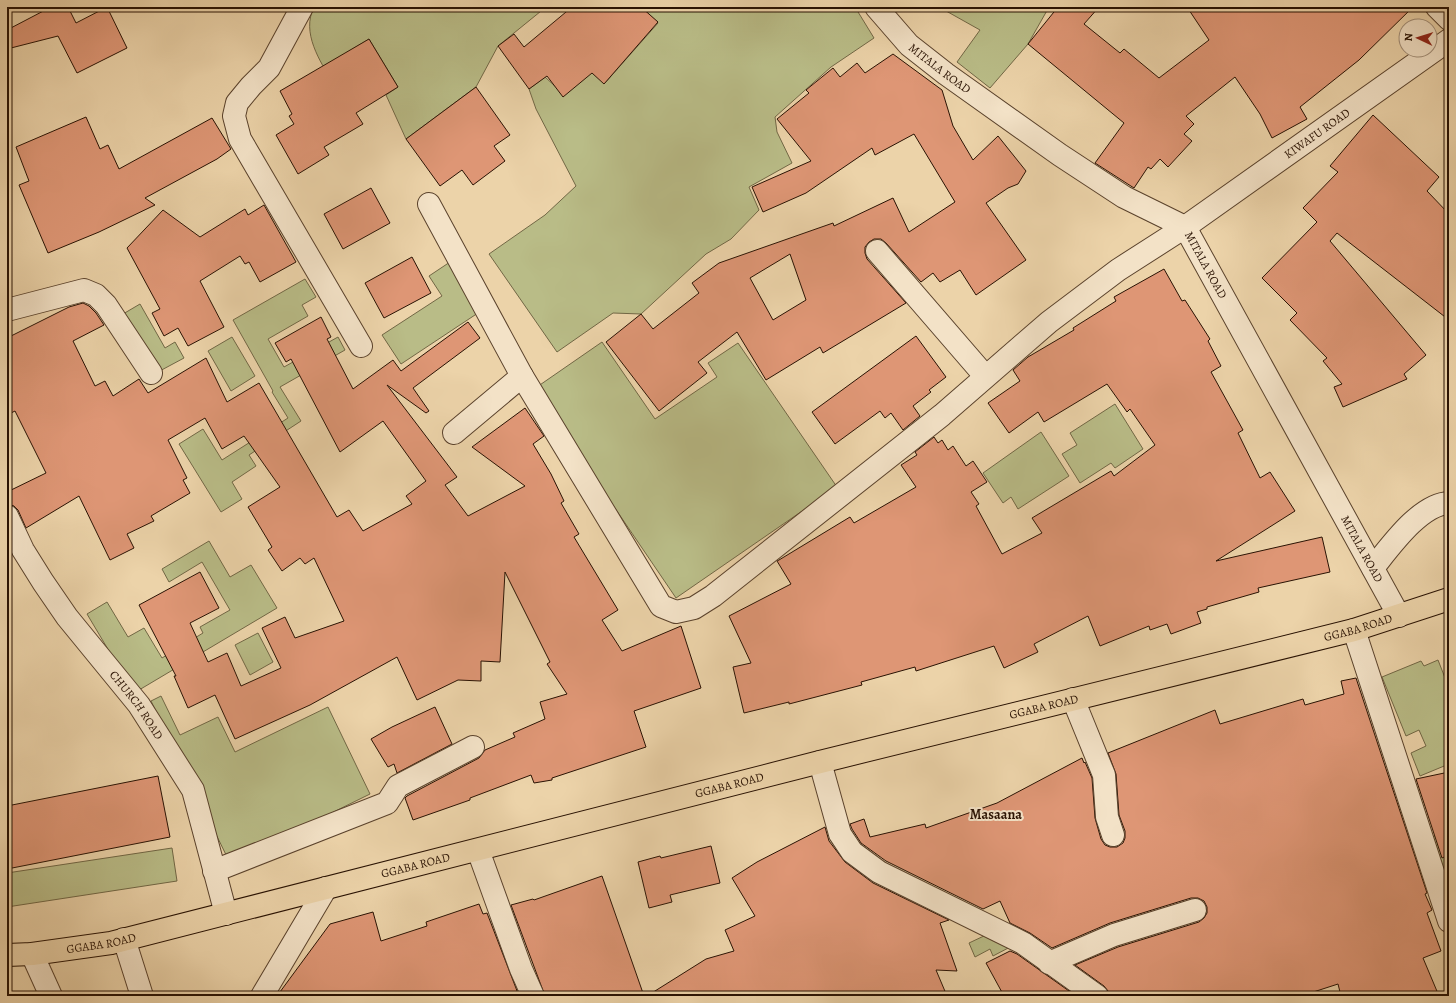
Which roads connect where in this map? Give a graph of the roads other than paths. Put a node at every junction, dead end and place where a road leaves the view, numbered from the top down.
1 (302, 7) edge
2 (876, 7) edge
3 (1437, 7) edge
4 (1449, 20) edge
5 (1449, 40) edge
6 (428, 204) dead end
7 (1186, 226) junction
8 (877, 251) dead end
9 (7, 310) edge
10 (360, 346) dead end
11 (152, 373) dead end
12 (522, 376) junction
13 (984, 376) junction
14 (454, 433) dead end
15 (1449, 503) edge
16 (7, 516) edge
17 (1373, 568) junction
18 (1449, 600) edge
19 (1399, 616) junction
20 (1354, 630) junction
21 (1073, 699) junction
22 (473, 747) dead end
23 (820, 762) junction
24 (1113, 835) dead end
25 (478, 850) junction
26 (214, 871) junction
27 (326, 888) junction
28 (1195, 910) dead end
29 (226, 914) junction
30 (1449, 921) edge
31 (124, 939) junction
32 (32, 954) junction
33 (7, 955) edge
34 (1049, 963) junction
35 (51, 996) edge
36 (142, 996) edge
37 (262, 996) edge
38 (533, 996) edge
39 (1097, 996) edge

1 - 10 street
2 - 7 street, MITALA ROAD
3 - 4 street
5 - 7 street, KIWAFU ROAD
6 - 12 street
7 - 13 street, KIWAFU ROAD
7 - 17 street, MITALA ROAD
8 - 13 street
9 - 11 street
12 - 13 street, KIWAFU ROAD
12 - 14 street
15 - 17 street
16 - 26 street, CHURCH ROAD
17 - 19 street, MITALA ROAD
18 - 19 main road, GGABA ROAD
19 - 20 main road, GGABA ROAD
20 - 21 main road, GGABA ROAD
20 - 30 street
21 - 23 main road, GGABA ROAD
21 - 24 street
22 - 26 street
23 - 25 main road, GGABA ROAD
23 - 34 street
25 - 27 main road, GGABA ROAD
25 - 38 street
26 - 29 street, CHURCH ROAD
27 - 29 main road, GGABA ROAD
27 - 37 street
28 - 34 street
29 - 31 main road, GGABA ROAD
31 - 32 main road, GGABA ROAD
31 - 36 street
32 - 33 main road, GGABA ROAD
32 - 35 street
34 - 39 street

